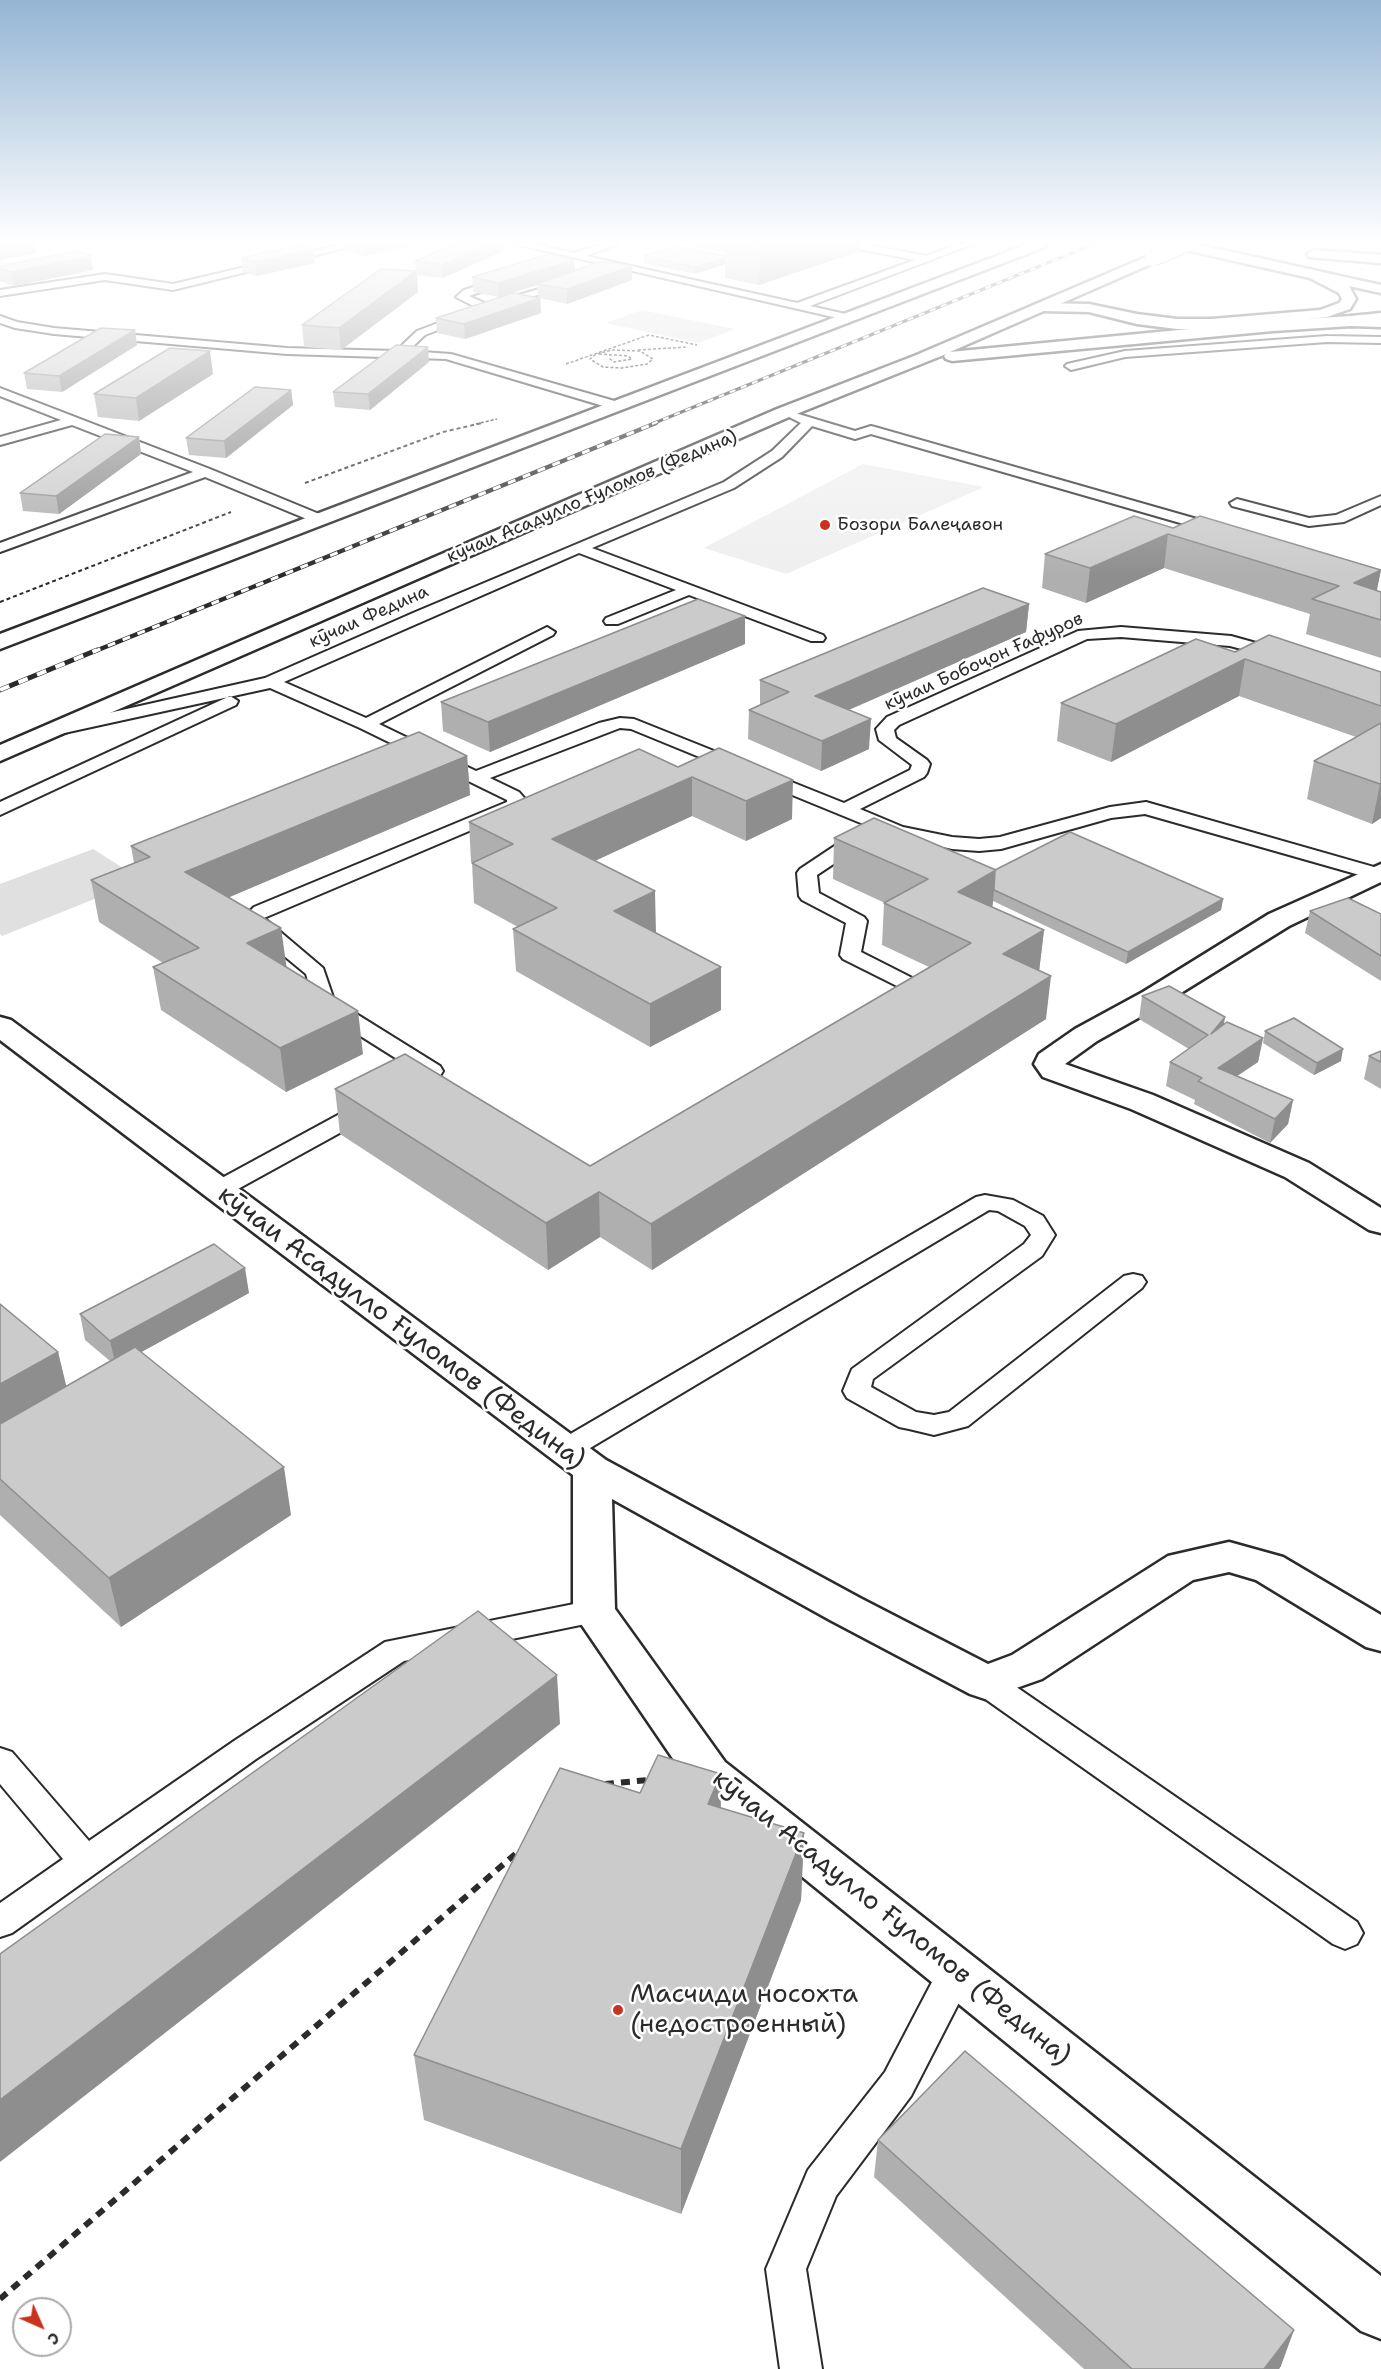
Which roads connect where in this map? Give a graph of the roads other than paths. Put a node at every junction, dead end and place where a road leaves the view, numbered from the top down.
1 (385, 355) edge
2 (398, 355) joint
3 (747, 355) edge
4 (930, 355) edge
5 (966, 355) edge
6 (1123, 355) edge
7 (920, 359) junction
8 (1071, 366) dead end
9 (0, 392) edge
10 (614, 405) junction
11 (783, 413) junction
12 (71, 421) junction
13 (810, 421) junction
14 (0, 441) edge
15 (206, 472) junction
16 (1381, 500) edge
17 (1237, 503) dead end
18 (319, 519) junction
19 (1234, 534) edge
20 (0, 548) edge
21 (578, 548) junction
22 (689, 590) junction
23 (612, 621) dead end
24 (547, 632) dead end
25 (817, 638) dead end
26 (0, 642) edge
27 (1291, 657) edge
28 (270, 682) junction
29 (366, 724) junction
30 (54, 730) junction
31 (0, 754) edge
32 (474, 778) junction
33 (0, 809) edge
34 (844, 810) junction
35 (889, 828) junction
36 (1379, 873) edge
37 (892, 1008) edge
38 (0, 1026) edge
39 (413, 1083) edge
40 (382, 1100) edge
41 (218, 1190) junction
42 (1381, 1223) edge
43 (1133, 1282) dead end
44 (578, 1460) junction
45 (594, 1612) junction
46 (1381, 1635) edge
47 (985, 1682) junction
48 (0, 1761) edge
49 (86, 1862) junction
50 (0, 1922) edge
51 (1345, 1933) dead end
52 (956, 1972) junction
53 (1381, 2311) edge
54 (801, 2369) edge

1 - 2 lane
2 - 10 lane
3 - 10 street
4 - 7 street, кӯчаи Асадулло Ғуломов (Федина)
5 - 7 street
6 - 8 lane
7 - 11 street, кӯчаи Асадулло Ғуломов (Федина)
9 - 12 lane
10 - 18 street
11 - 13 lane
11 - 30 street, кӯчаи Асадулло Ғуломов (Федина)
12 - 14 lane
12 - 15 lane
13 - 19 lane
13 - 21 lane, кӯчаи Федина
15 - 18 lane
15 - 20 lane
16 - 17 lane
18 - 26 street
21 - 22 lane
21 - 28 lane, кӯчаи Федина
22 - 23 lane
22 - 25 lane
24 - 29 lane
27 - 34 lane, кӯчаи Бобоҷон Ғафуров
28 - 29 lane
28 - 30 lane
28 - 33 lane, кӯчаи Федина
29 - 32 lane
30 - 31 street, кӯчаи Асадулло Ғуломов (Федина)
32 - 34 lane
32 - 39 lane
34 - 35 lane
35 - 36 lane
35 - 37 lane
36 - 42 street
38 - 41 street, кӯчаи Асадулло Ғуломов (Федина)
40 - 41 lane
41 - 44 street, кӯчаи Асадулло Ғуломов (Федина)
43 - 44 lane
44 - 45 street, кӯчаи Асадулло Ғуломов (Федина)
44 - 47 street
45 - 49 lane
45 - 52 street, кӯчаи Асадулло Ғуломов (Федина)
46 - 47 street
47 - 51 lane
48 - 49 lane
49 - 50 lane
52 - 53 street, кӯчаи Асадулло Ғуломов (Федина)
52 - 54 lane

